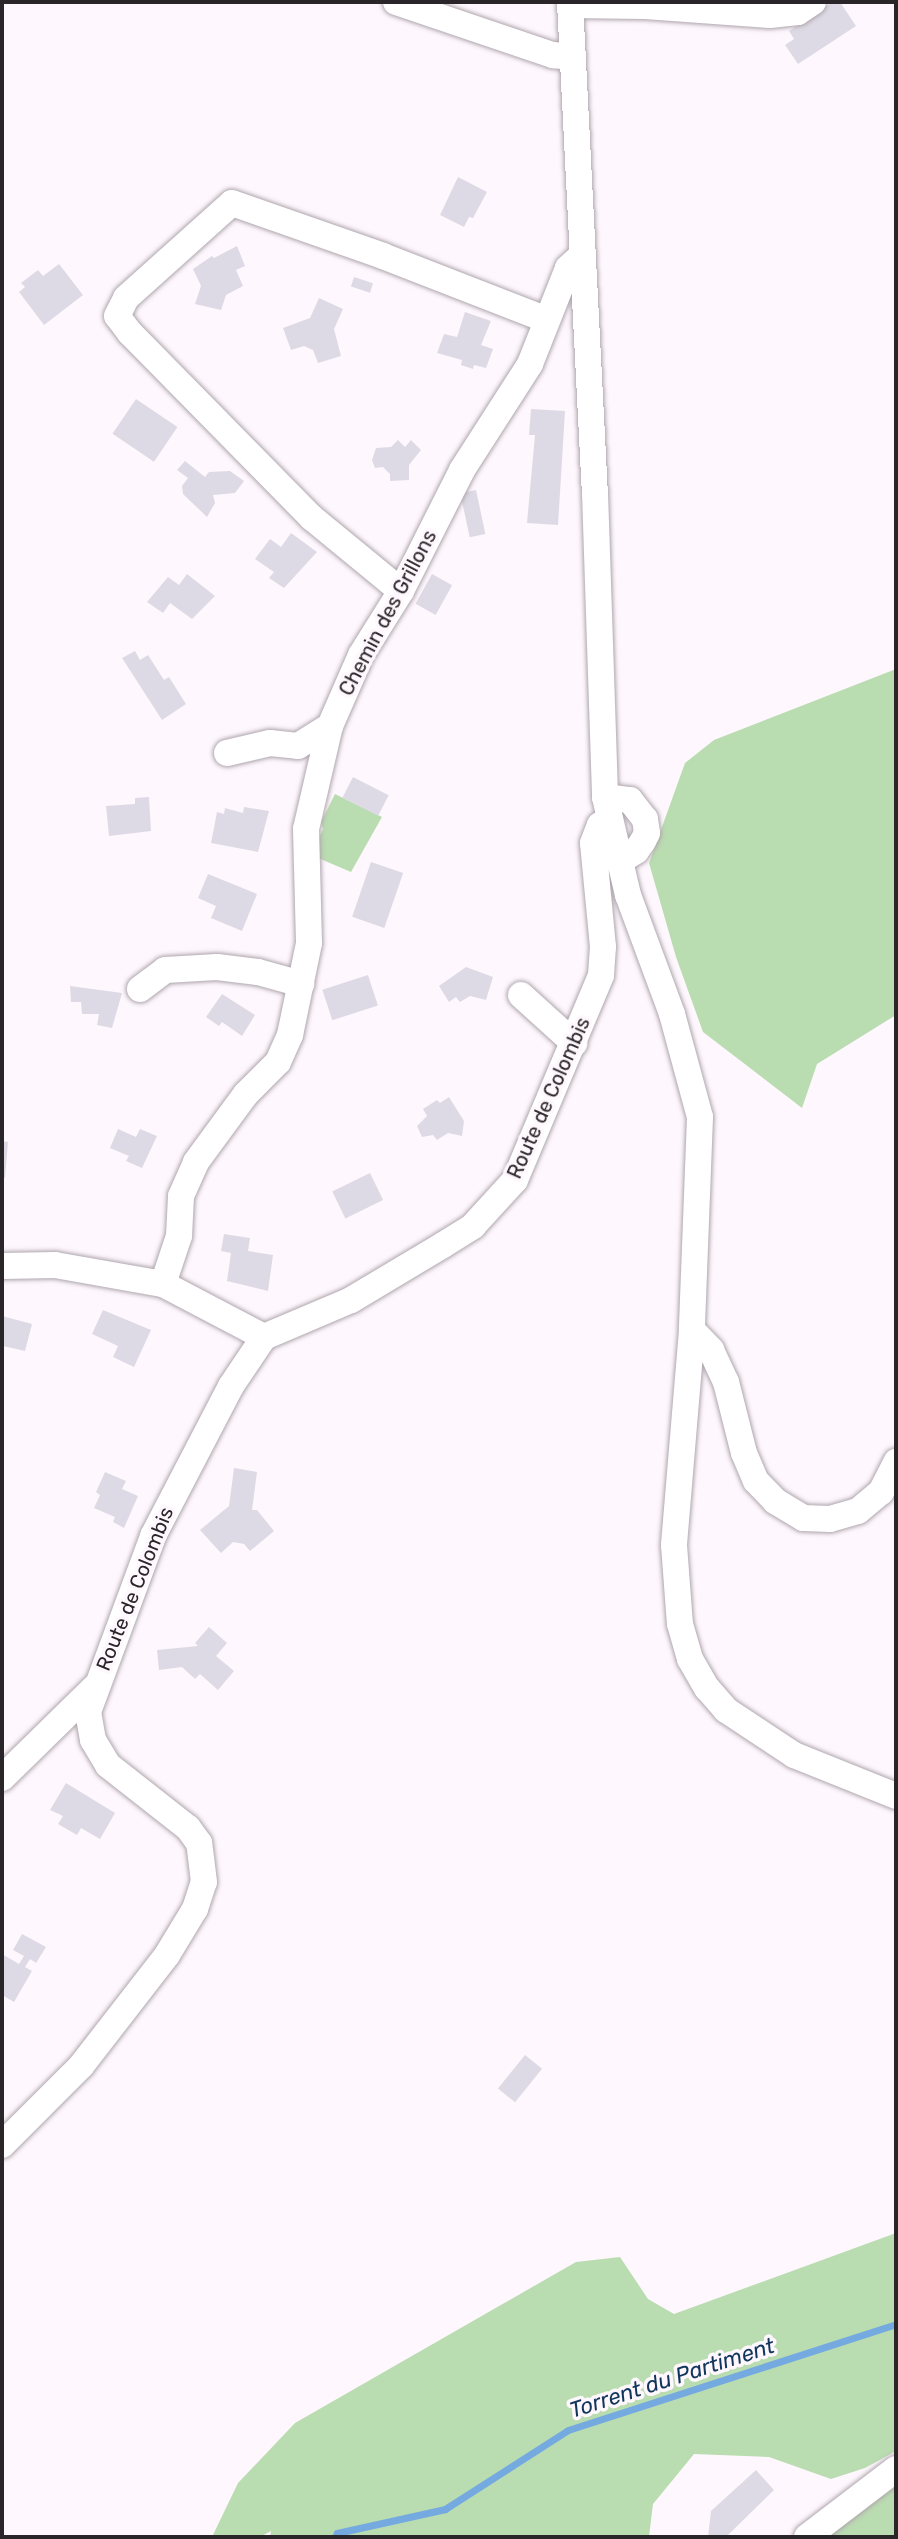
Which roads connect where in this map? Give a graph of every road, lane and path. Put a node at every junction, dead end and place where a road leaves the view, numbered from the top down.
1 (396, 2) edge
2 (813, 2) edge
3 (570, 3) edge
4 (572, 57) junction
5 (582, 255) junction
6 (545, 319) junction
7 (401, 591) junction
8 (330, 726) junction
9 (227, 753) dead end
10 (607, 808) junction
11 (618, 862) junction
12 (301, 984) junction
13 (140, 989) dead end
14 (521, 995) dead end
15 (574, 1043) junction
16 (2, 1266) edge
17 (163, 1284) junction
18 (692, 1330) junction
19 (264, 1337) junction
20 (896, 1462) edge
21 (96, 1685) junction
22 (2, 1778) edge
23 (896, 1796) edge
24 (2, 2145) edge
25 (896, 2469) edge
26 (807, 2537) edge

1 - 4 street
2 - 3 street
3 - 4 street
4 - 5 street
5 - 6 street, Chemin des Grillons
5 - 10 street
6 - 7 street, Chemin des Grillons
6 - 7 street
7 - 8 street, Chemin des Grillons
8 - 9 street
8 - 12 street, Chemin des Grillons
10 - 11 street
10 - 11 street
10 - 15 street, Route de Colombis
11 - 18 street
12 - 13 street
12 - 17 street, Chemin des Grillons
14 - 15 street
15 - 19 street, Route de Colombis
16 - 17 street
17 - 19 street
18 - 20 street
18 - 23 street
19 - 21 street, Route de Colombis
21 - 22 street
21 - 24 street
25 - 26 street

